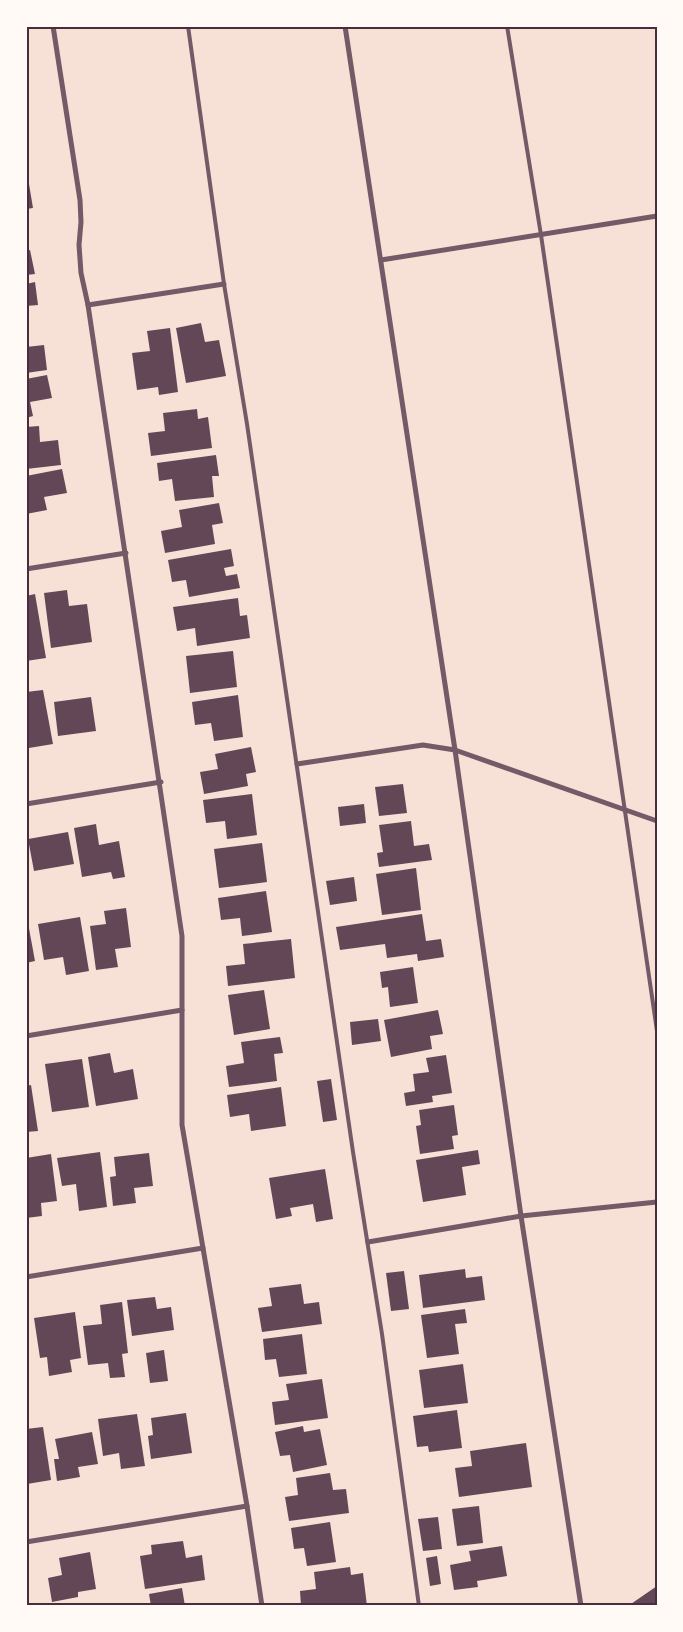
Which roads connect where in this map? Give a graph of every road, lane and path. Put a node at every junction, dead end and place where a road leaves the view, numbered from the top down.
1 (53, 26) edge
2 (188, 26) edge
3 (344, 26) edge
4 (507, 26) edge
5 (657, 216) edge
6 (541, 235) junction
7 (381, 260) junction
8 (224, 284) junction
9 (88, 305) junction
10 (126, 553) junction
11 (26, 569) edge
12 (456, 750) junction
13 (297, 764) junction
14 (160, 782) junction
15 (26, 804) edge
16 (625, 810) junction
17 (657, 821) edge
18 (182, 1010) junction
19 (657, 1031) edge
20 (26, 1036) edge
21 (657, 1202) edge
22 (521, 1216) junction
23 (368, 1242) junction
24 (203, 1248) junction
25 (26, 1277) edge
26 (247, 1506) junction
27 (26, 1542) edge
28 (262, 1606) edge
29 (420, 1606) edge
30 (581, 1606) edge

1 - 9 street
2 - 8 lane
3 - 7 street
4 - 6 lane
5 - 6 street
6 - 7 street
6 - 16 lane
7 - 12 street
8 - 9 street
8 - 13 lane
9 - 10 street
10 - 11 street
10 - 14 street
12 - 13 street
12 - 16 street
12 - 22 street
13 - 23 lane
14 - 15 street
14 - 18 street
16 - 17 street
16 - 19 lane
18 - 20 street
18 - 24 street
21 - 22 street
22 - 23 street
22 - 30 street
23 - 29 lane
24 - 25 street
24 - 26 street
26 - 27 street
26 - 28 street

